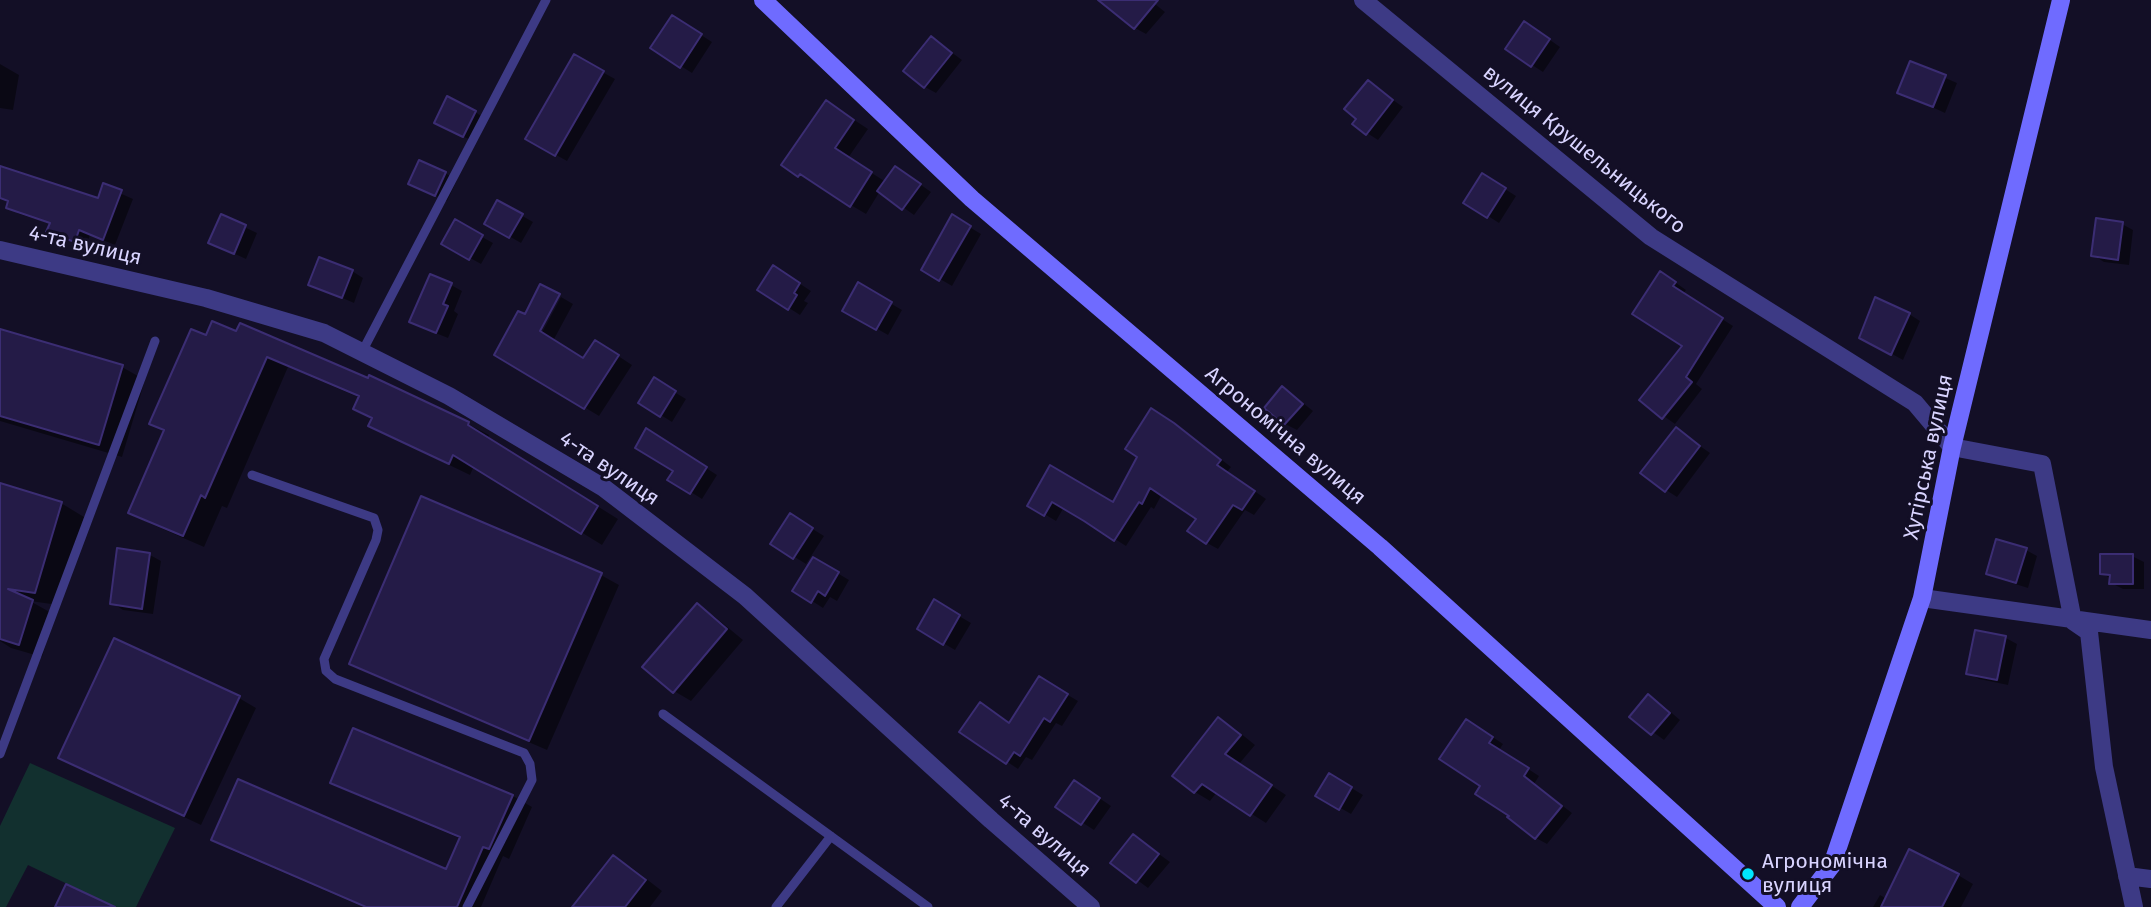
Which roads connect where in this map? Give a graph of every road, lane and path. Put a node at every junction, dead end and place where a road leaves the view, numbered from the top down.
1 (546, 0) edge
2 (763, 0) edge
3 (1363, 0) edge
4 (2061, 0) edge
5 (0, 250) edge
6 (155, 341) dead end
7 (362, 352) junction
8 (1952, 447) junction
9 (252, 475) dead end
10 (1922, 598) junction
11 (2073, 621) junction
12 (2151, 630) edge
13 (663, 714) dead end
14 (0, 754) edge
15 (831, 836) junction
16 (2127, 876) junction
17 (2151, 879) edge
18 (467, 907) edge
19 (776, 907) edge
20 (928, 907) edge
21 (1091, 907) edge
22 (1777, 907) edge
23 (1800, 907) edge
24 (2134, 907) edge

1 - 7 lane
2 - 22 street, Агрономічна вулиця
3 - 8 street, вулиця Крушельницького
4 - 8 street, Хутірська вулиця
5 - 7 street, 4-та вулиця
6 - 14 lane
7 - 21 street, 4-та вулиця
8 - 10 street, Хутірська вулиця
8 - 11 street
9 - 18 lane
10 - 11 street
10 - 23 street, Хутірська вулиця
11 - 12 street
11 - 16 street
13 - 15 lane
15 - 19 lane
15 - 20 lane
16 - 17 street
16 - 24 street

